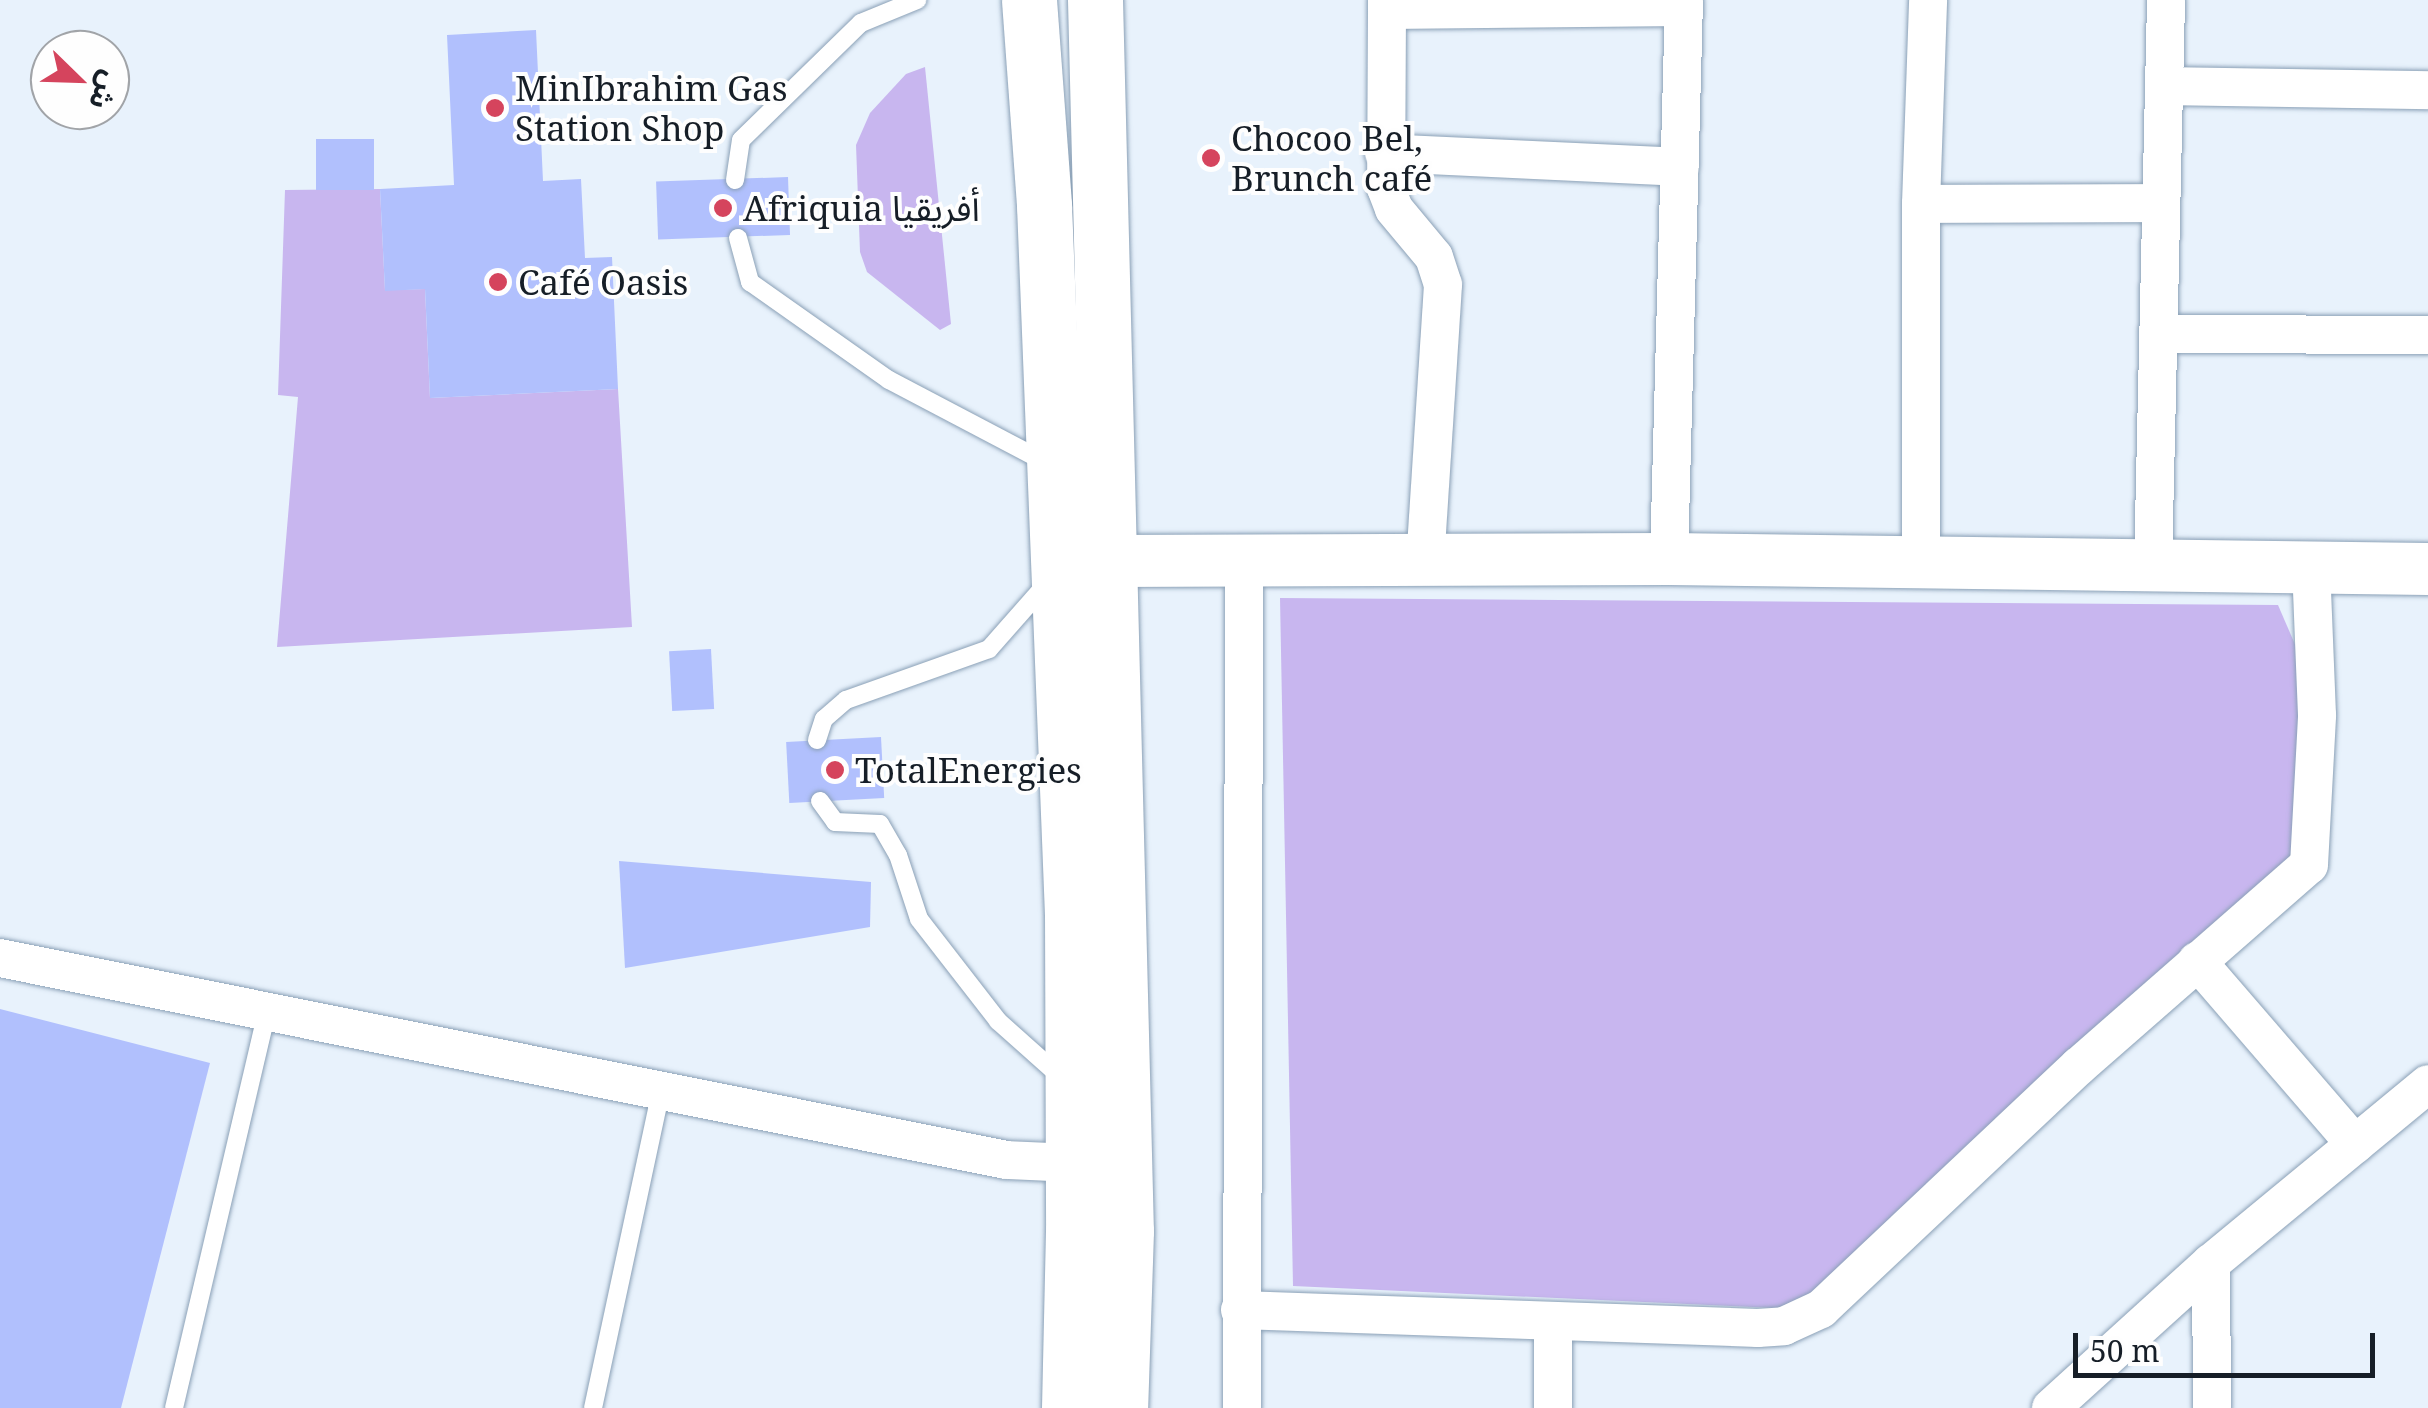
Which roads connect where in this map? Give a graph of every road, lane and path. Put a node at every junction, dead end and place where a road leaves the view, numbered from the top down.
1 (917, 0) edge
2 (1030, 0) edge
3 (1096, 0) edge
4 (1928, 0) edge
5 (2166, 0) edge
6 (1684, 4) edge
7 (1387, 5) edge
8 (2165, 86) junction
9 (2428, 90) edge
10 (1384, 153) junction
11 (1680, 166) junction
12 (735, 180) dead end
13 (2162, 203) junction
14 (1921, 204) junction
15 (738, 238) dead end
16 (2160, 334) junction
17 (2428, 334) edge
18 (1051, 466) junction
19 (1669, 559) junction
20 (1425, 560) junction
21 (1244, 561) junction
22 (1921, 561) junction
23 (1111, 562) junction
24 (2153, 566) junction
25 (2311, 567) junction
26 (2428, 569) edge
27 (1055, 574) junction
28 (817, 740) dead end
29 (820, 801) dead end
30 (0, 958) edge
31 (2197, 961) junction
32 (267, 1013) junction
33 (2428, 1084) edge
34 (1071, 1086) junction
35 (661, 1092) junction
36 (2356, 1144) junction
37 (1072, 1164) junction
38 (2211, 1263) junction
39 (1240, 1310) junction
40 (1553, 1322) junction
41 (174, 1408) edge
42 (593, 1408) edge
43 (1069, 1408) edge
44 (1120, 1408) edge
45 (1242, 1408) edge
46 (1553, 1408) edge
47 (2051, 1408) edge
48 (2212, 1408) edge

1 - 12 lane
2 - 18 highway
3 - 23 highway
4 - 14 street
5 - 8 street
6 - 7 street
6 - 11 street
7 - 10 street
8 - 9 street
8 - 13 street
10 - 11 street
10 - 20 street
11 - 19 street
13 - 14 street
13 - 16 street
14 - 22 street
15 - 18 lane
16 - 17 street
16 - 24 street
18 - 27 highway
19 - 20 street
19 - 22 street
20 - 21 street
21 - 23 street
21 - 39 street
22 - 24 street
23 - 44 highway
24 - 25 street
25 - 26 street
25 - 31 street
27 - 28 lane
27 - 34 highway
29 - 34 lane
30 - 32 street
31 - 36 street
31 - 40 street
32 - 35 street
32 - 41 lane
33 - 36 street
34 - 37 highway
35 - 37 street
35 - 42 lane
36 - 38 street
37 - 43 highway
38 - 47 street
38 - 48 street
39 - 40 street
39 - 45 street
40 - 46 street

